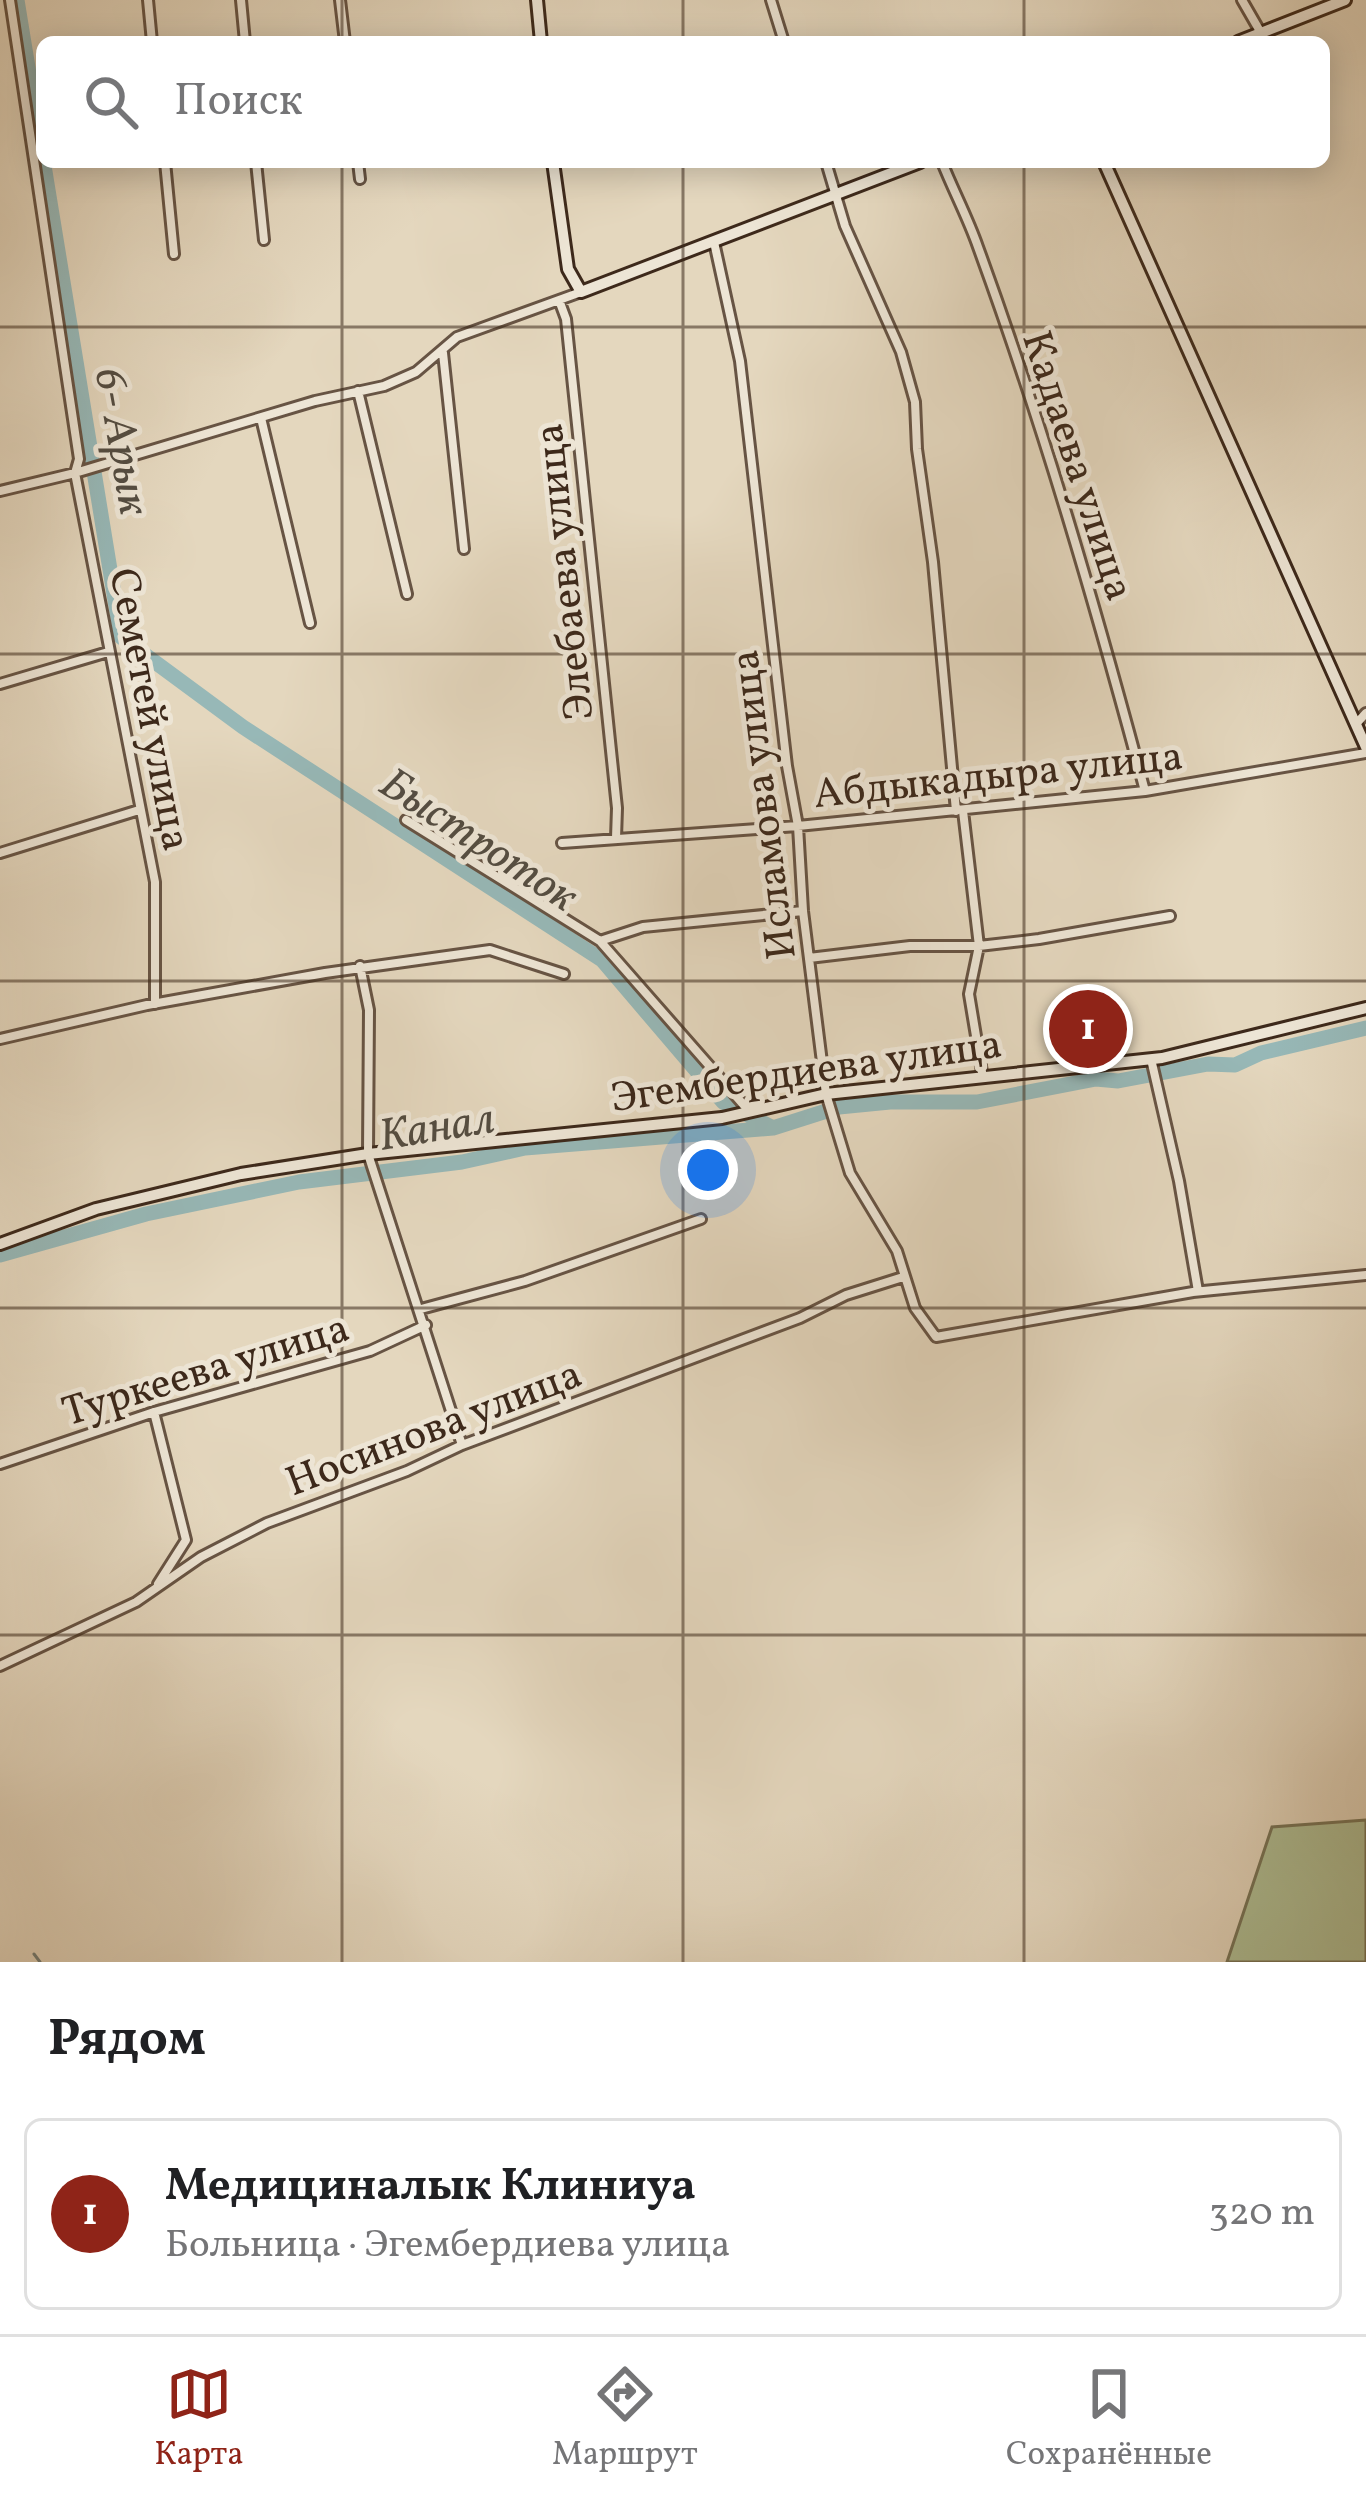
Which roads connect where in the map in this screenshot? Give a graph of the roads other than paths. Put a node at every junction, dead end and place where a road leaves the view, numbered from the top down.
1 (10, 0) edge
2 (148, 0) edge
3 (242, 0) edge
4 (340, 0) edge
5 (537, 0) edge
6 (771, 0) edge
7 (1242, 0) edge
8 (1346, 0) edge
9 (1261, 33) junction
10 (151, 36) edge
11 (245, 36) edge
12 (344, 36) edge
13 (540, 36) edge
14 (782, 36) edge
15 (1253, 36) edge
16 (166, 168) edge
17 (257, 168) edge
18 (359, 168) edge
19 (554, 168) edge
20 (828, 168) edge
21 (904, 168) edge
22 (945, 168) edge
23 (1106, 168) edge
24 (360, 179) dead end
25 (838, 193) junction
26 (264, 240) dead end
27 (714, 242) junction
28 (174, 254) dead end
29 (581, 292) junction
30 (559, 300) junction
31 (443, 352) junction
32 (358, 392) junction
33 (261, 418) junction
34 (75, 473) junction
35 (0, 491) edge
36 (464, 548) dead end
37 (407, 594) dead end
38 (310, 623) dead end
39 (108, 652) junction
40 (0, 684) edge
41 (1366, 713) edge
42 (1356, 724) junction
43 (1366, 750) edge
44 (1145, 791) junction
45 (139, 810) junction
46 (959, 811) junction
47 (406, 820) dead end
48 (798, 826) junction
49 (616, 838) junction
50 (562, 843) dead end
51 (0, 853) edge
52 (803, 911) junction
53 (1170, 916) dead end
54 (600, 941) junction
55 (979, 946) junction
56 (809, 958) junction
57 (359, 967) junction
58 (565, 974) dead end
59 (155, 1004) junction
60 (1366, 1008) edge
61 (0, 1040) edge
62 (1150, 1059) junction
63 (983, 1078) junction
64 (826, 1094) junction
65 (751, 1112) junction
66 (368, 1154) junction
67 (701, 1220) dead end
68 (0, 1244) edge
69 (1366, 1275) edge
70 (903, 1276) junction
71 (1198, 1291) junction
72 (421, 1310) junction
73 (426, 1325) junction
74 (154, 1412) junction
75 (462, 1445) junction
76 (0, 1464) edge
77 (155, 1589) junction
78 (0, 1666) edge

1 - 34 street, Семетей улица
2 - 10 street
3 - 11 street
4 - 12 street
5 - 13 street
6 - 14 street
7 - 9 street
8 - 9 street
9 - 15 street
16 - 28 street
17 - 26 street
18 - 24 street
19 - 29 street
20 - 25 street
21 - 25 street
22 - 44 street, Кадаева улица
23 - 42 street
25 - 27 street
25 - 46 street
27 - 29 street
27 - 48 street, Исламова улица
29 - 30 street
30 - 31 street
30 - 49 street, Элебаева улица
31 - 32 street
31 - 36 street
32 - 33 street
32 - 37 street
33 - 34 street
33 - 38 street
34 - 35 street
34 - 39 street, Семетей улица
39 - 40 street
39 - 45 street, Семетей улица
41 - 42 street
42 - 43 street
43 - 44 street, Абдыкадыра улица
44 - 46 street, Абдыкадыра улица
45 - 51 street
45 - 59 street, Семетей улица
46 - 48 street, Абдыкадыра улица
46 - 55 street
47 - 54 street
48 - 49 street, Абдыкадыра улица
48 - 52 street, Исламова улица
49 - 50 street, Абдыкадыра улица
52 - 54 street
52 - 56 street, Исламова улица
53 - 55 street
54 - 65 street
55 - 56 street
55 - 63 street
56 - 64 street, Исламова улица
57 - 58 street
57 - 59 street
57 - 66 street
59 - 61 street
60 - 62 street, Эгембердиева улица
62 - 63 street, Эгембердиева улица
62 - 71 street
63 - 64 street, Эгембердиева улица
64 - 65 street, Эгембердиева улица
64 - 70 street, Исламова улица
65 - 66 street, Эгембердиева улица
66 - 68 street, Эгембердиева улица
66 - 72 street
67 - 72 street
69 - 71 street
70 - 71 street, Исламова улица
70 - 75 street, Носинова улица
72 - 73 street
73 - 74 street, Туркеева улица
73 - 75 street
74 - 76 street, Туркеева улица
74 - 77 street
75 - 77 street, Носинова улица
77 - 78 street, Носинова улица

